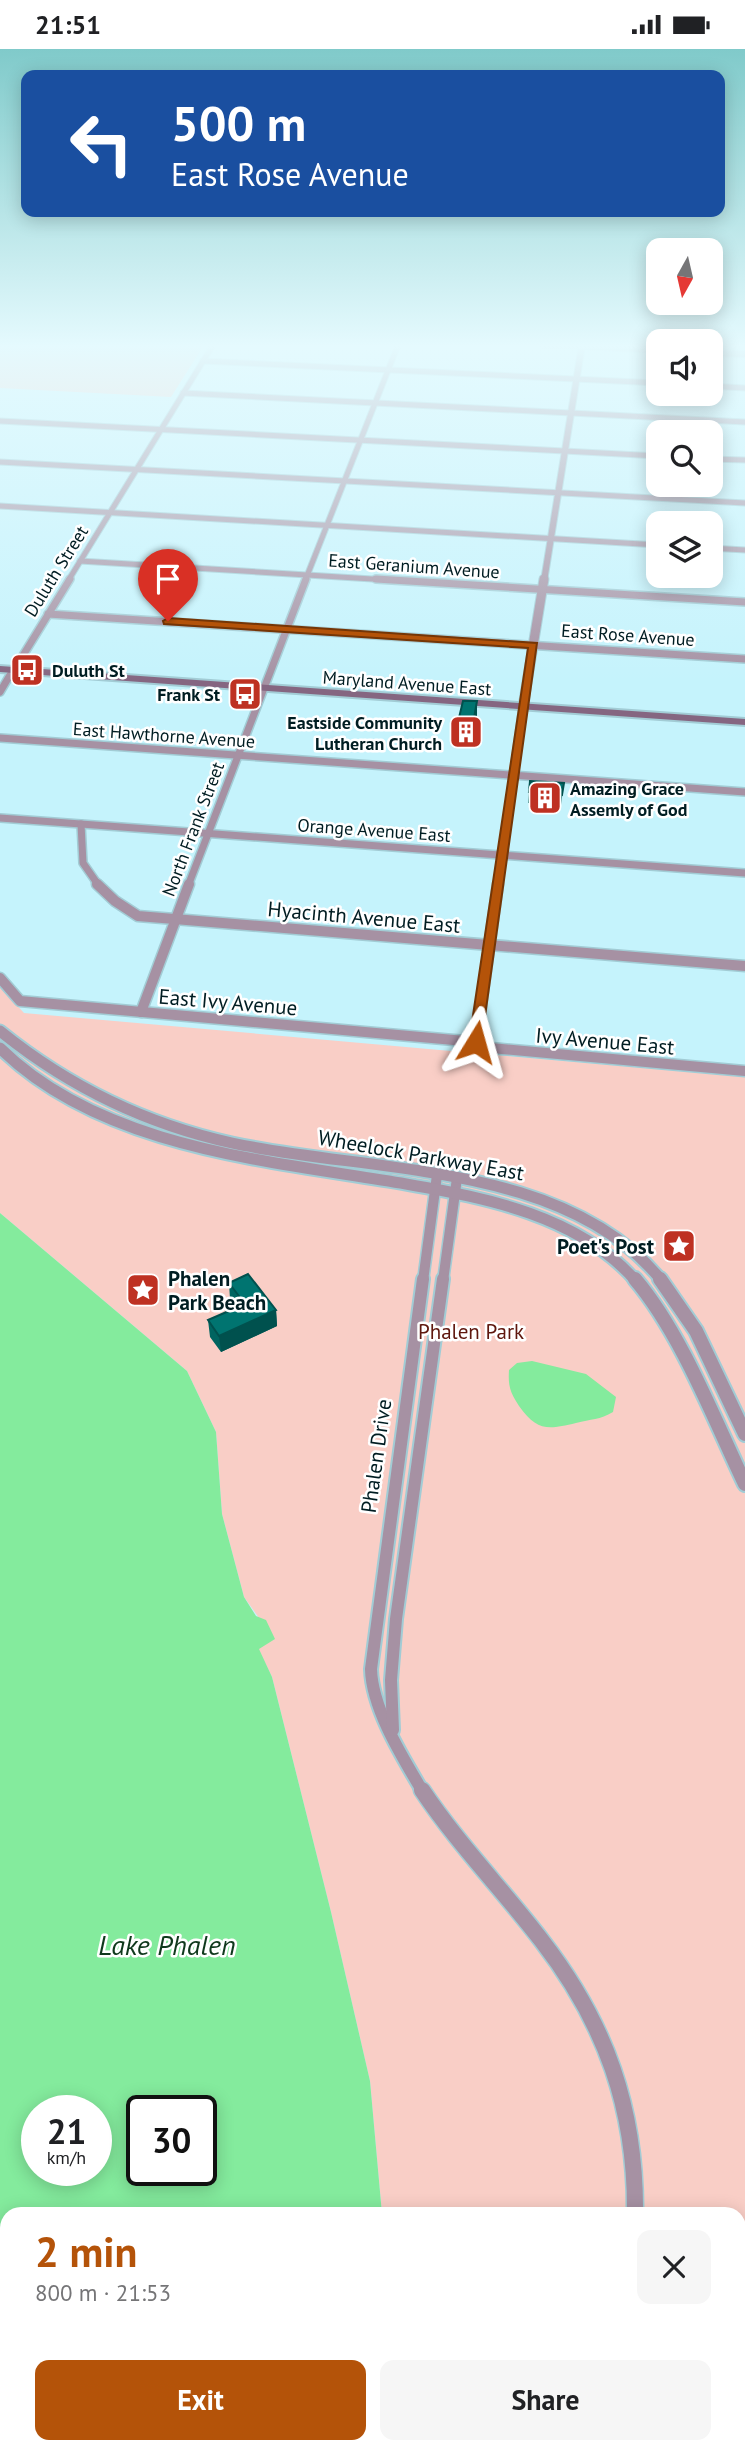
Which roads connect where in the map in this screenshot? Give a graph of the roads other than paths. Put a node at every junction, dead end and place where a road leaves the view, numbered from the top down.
1 (144, 457) edge
2 (353, 457) edge
3 (563, 457) edge
4 (723, 459) edge
5 (745, 460) edge
6 (0, 462) edge
7 (136, 470) junction
8 (344, 481) junction
9 (557, 493) junction
10 (745, 503) edge
11 (4, 507) edge
12 (110, 513) junction
13 (0, 517) edge
14 (327, 526) junction
15 (550, 539) junction
16 (646, 544) edge
17 (723, 549) edge
18 (745, 550) edge
19 (80, 561) junction
20 (307, 575) junction
21 (541, 589) junction
22 (745, 602) edge
23 (48, 614) junction
24 (286, 629) junction
25 (533, 645) junction
26 (745, 659) edge
27 (6, 672) edge
28 (262, 690) junction
29 (0, 692) edge
30 (523, 707) junction
31 (745, 722) edge
32 (0, 738) edge
33 (237, 756) junction
34 (513, 775) junction
35 (745, 792) edge
36 (0, 818) edge
37 (81, 824) junction
38 (208, 834) junction
39 (502, 855) junction
40 (745, 873) edge
41 (176, 919) junction
42 (489, 945) junction
43 (745, 966) edge
44 (0, 978) edge
45 (141, 1012) junction
46 (0, 1031) edge
47 (462, 1040) joint
48 (476, 1042) junction
49 (0, 1048) edge
50 (745, 1071) edge
51 (437, 1175) junction
52 (456, 1186) junction
53 (435, 1189) junction
54 (745, 1434) edge
55 (745, 1485) edge
56 (394, 1740) junction
57 (635, 2207) edge

1 - 7 street, Duluth Street
2 - 8 street, North Frank Street
3 - 9 street
4 - 5 street
6 - 7 street
7 - 8 street
7 - 12 street, Duluth Street
8 - 9 street
8 - 14 street, North Frank Street
9 - 10 street
9 - 15 street
11 - 12 street
11 - 13 street
12 - 14 street
12 - 19 street, Duluth Street
14 - 15 street
14 - 20 street, North Frank Street
15 - 16 street
15 - 21 street
17 - 18 street
19 - 20 street, East Geranium Avenue
19 - 23 street, Duluth Street
20 - 21 street, East Geranium Avenue
20 - 24 street, North Frank Street
21 - 22 street, East Geranium Avenue
21 - 25 street
23 - 24 street, East Rose Avenue
23 - 27 street, Duluth Street
24 - 25 street, East Rose Avenue
24 - 28 street, North Frank Street
25 - 26 street, East Rose Avenue
25 - 30 street
27 - 28 main road, Maryland Avenue East
27 - 29 street, Duluth Street
28 - 30 main road, Maryland Avenue East
28 - 33 street, North Frank Street
30 - 31 main road, Maryland Avenue East
30 - 34 street
32 - 33 street, East Hawthorne Avenue
33 - 34 street, East Hawthorne Avenue
33 - 38 street, North Frank Street
34 - 35 street, East Hawthorne Avenue
34 - 39 street
36 - 37 street, Orange Avenue East
37 - 38 street, Orange Avenue East
37 - 41 street, Hyacinth Avenue East
38 - 39 street, Orange Avenue East
38 - 41 street, North Frank Street
39 - 40 street, Orange Avenue East
39 - 42 street
41 - 42 street, Hyacinth Avenue East
41 - 45 street, North Frank Street
42 - 43 street, Hyacinth Avenue East
42 - 48 street
44 - 45 street, East Ivy Avenue
45 - 47 street, East Ivy Avenue
46 - 51 street, Wheelock Parkway East
47 - 48 street, Ivy Avenue East
48 - 50 street, Ivy Avenue East
49 - 53 street, Wheelock Parkway East
51 - 52 street, Wheelock Parkway East
51 - 53 street, Phalen Drive
52 - 53 street, Wheelock Parkway East
52 - 54 street, Wheelock Parkway East
52 - 55 street, Wheelock Parkway East
52 - 56 street, Phalen Drive
53 - 56 street, Phalen Drive
56 - 57 street, Phalen Drive

